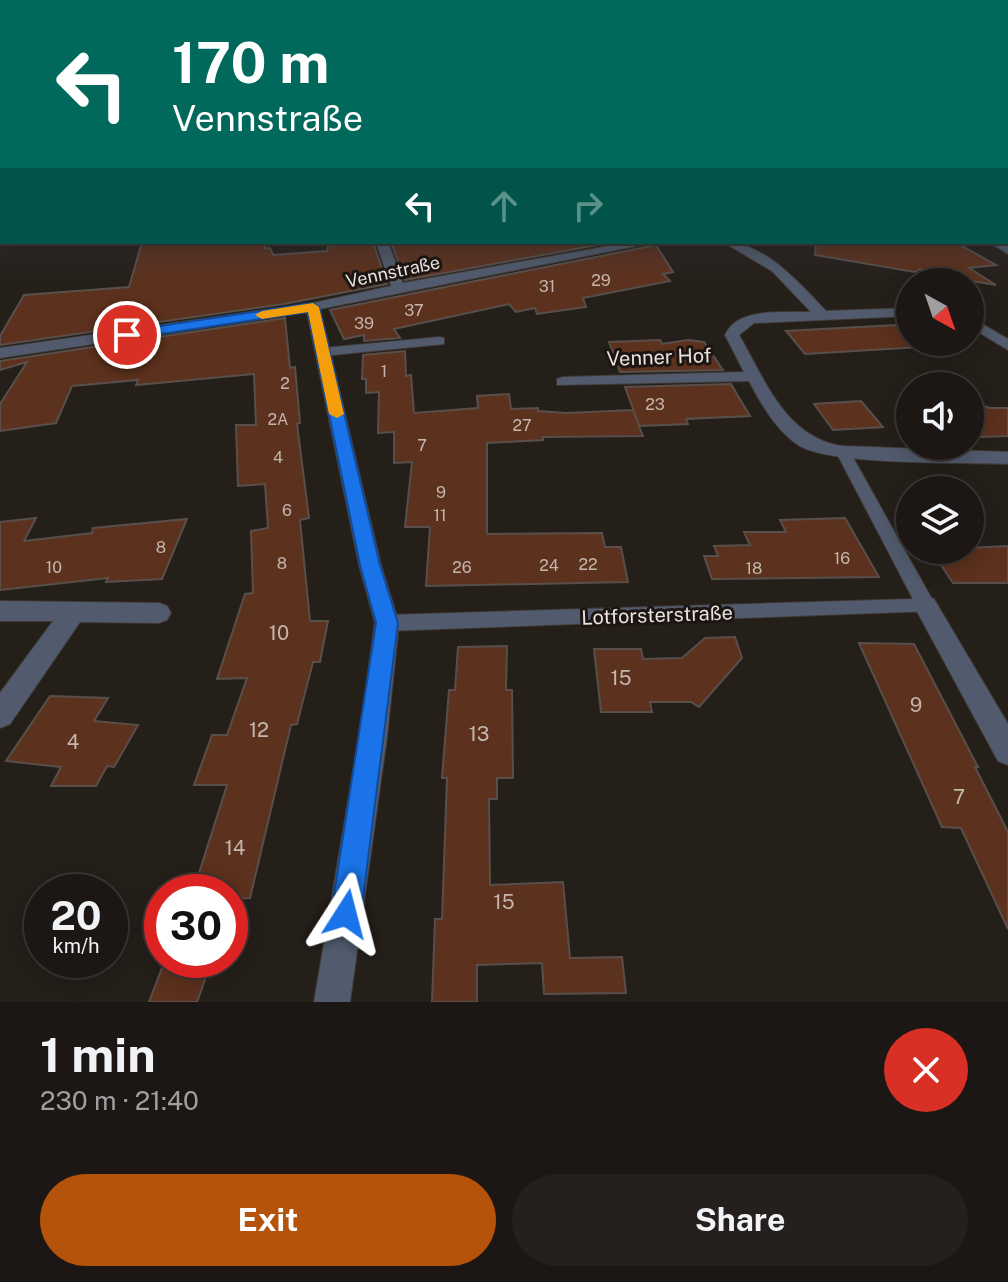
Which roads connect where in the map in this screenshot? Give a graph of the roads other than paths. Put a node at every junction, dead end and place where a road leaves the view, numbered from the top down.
1 (383, 244) edge
2 (639, 244) edge
3 (733, 244) edge
4 (398, 288) junction
5 (313, 307) junction
6 (896, 312) edge
7 (821, 314) junction
8 (984, 330) edge
9 (440, 341) dead end
10 (1008, 346) edge
11 (323, 352) junction
12 (0, 353) edge
13 (756, 376) junction
14 (563, 382) dead end
15 (843, 452) junction
16 (1008, 458) edge
17 (926, 606) junction
18 (0, 611) edge
19 (159, 613) dead end
20 (72, 614) junction
21 (387, 623) junction
22 (0, 715) edge
23 (1008, 751) edge
24 (332, 1002) edge

1 - 4 street
2 - 4 street, Vennstraße
3 - 7 street
4 - 5 street, Vennstraße
5 - 11 street
5 - 12 street, Vennstraße
6 - 7 street, Venner Hof
7 - 13 street, Venner Hof
8 - 10 street
9 - 11 lane
11 - 21 street
13 - 14 street, Venner Hof
13 - 15 street, Venner Hof
15 - 16 street, Venner Hof
15 - 17 lane
17 - 21 lane, Lotforsterstraße
17 - 23 street
18 - 20 street
19 - 20 street
20 - 22 street
21 - 24 street

